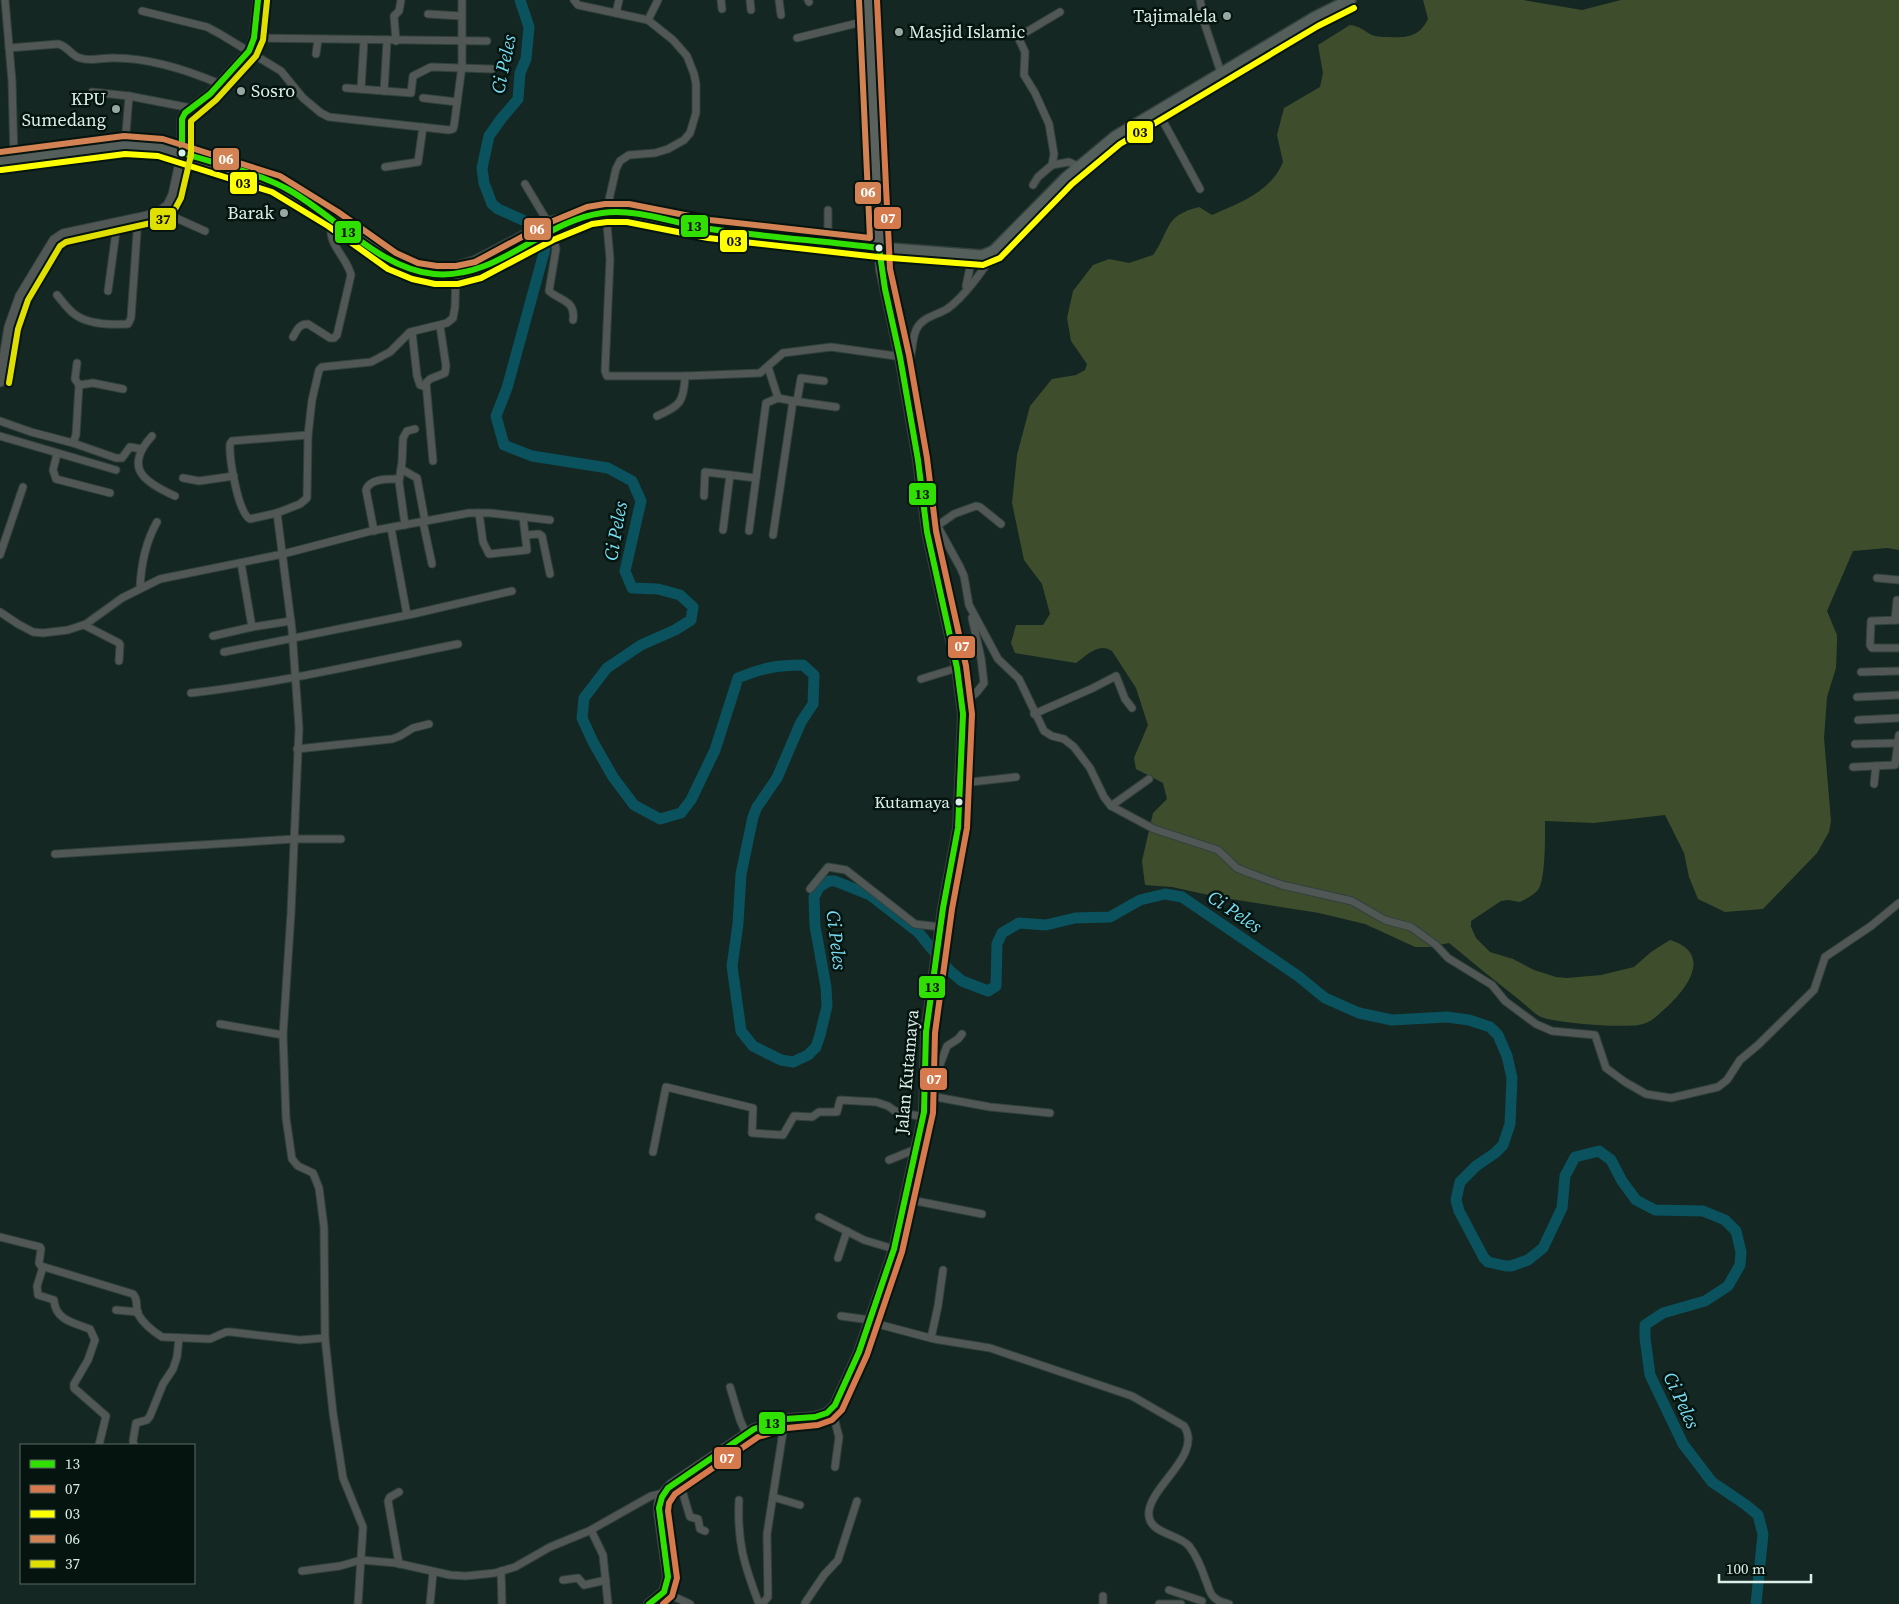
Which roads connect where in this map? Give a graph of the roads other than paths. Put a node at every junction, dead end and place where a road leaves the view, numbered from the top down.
1 (5, 0) edge
2 (258, 0) edge
3 (401, 0) edge
4 (462, 0) edge
5 (574, 0) edge
6 (619, 0) edge
7 (658, 0) edge
8 (721, 0) edge
9 (750, 0) edge
10 (779, 0) edge
11 (868, 0) edge
12 (1200, 0) edge
13 (1350, 0) edge
14 (722, 9) dead end
15 (751, 10) dead end
16 (142, 11) dead end
17 (1060, 12) dead end
18 (616, 13) junction
19 (428, 14) dead end
20 (781, 15) dead end
21 (461, 16) junction
22 (648, 20) junction
23 (870, 20) junction
24 (254, 38) junction
25 (797, 38) dead end
26 (318, 40) junction
27 (364, 40) junction
28 (487, 40) dead end
29 (387, 41) junction
30 (396, 41) junction
31 (461, 41) junction
32 (9, 48) junction
33 (249, 51) junction
34 (316, 54) dead end
35 (462, 66) junction
36 (492, 69) dead end
37 (1221, 73) junction
38 (220, 84) junction
39 (346, 88) dead end
40 (361, 89) junction
41 (384, 91) junction
42 (92, 92) dead end
43 (130, 96) junction
44 (423, 98) dead end
45 (457, 102) junction
46 (191, 108) junction
47 (1158, 112) junction
48 (423, 127) junction
49 (125, 145) junction
50 (182, 153) junction
51 (14, 159) junction
52 (0, 161) edge
53 (1052, 165) junction
54 (1078, 166) junction
55 (385, 167) dead end
56 (525, 184) dead end
57 (1033, 186) dead end
58 (1200, 189) dead end
59 (164, 209) junction
60 (828, 210) dead end
61 (606, 213) junction
62 (138, 218) junction
63 (333, 219) junction
64 (115, 222) junction
65 (549, 228) junction
66 (205, 231) dead end
67 (828, 242) junction
68 (879, 248) junction
69 (994, 251) junction
70 (968, 256) junction
71 (456, 272) junction
72 (108, 291) dead end
73 (964, 291) junction
74 (57, 295) dead end
75 (573, 320) dead end
76 (5, 326) edge
77 (440, 326) junction
78 (412, 332) junction
79 (293, 337) dead end
80 (3, 347) edge
81 (900, 357) junction
82 (77, 363) dead end
83 (768, 367) junction
84 (685, 376) junction
85 (824, 381) dead end
86 (0, 382) edge
87 (79, 385) junction
88 (426, 387) junction
89 (123, 389) dead end
90 (778, 398) junction
91 (795, 401) junction
92 (836, 407) dead end
93 (657, 416) dead end
94 (0, 421) edge
95 (415, 429) dead end
96 (308, 435) junction
97 (0, 436) edge
98 (152, 436) dead end
99 (73, 443) junction
100 (142, 449) junction
101 (57, 454) junction
102 (434, 462) dead end
103 (401, 469) junction
104 (116, 470) dead end
105 (730, 475) junction
106 (234, 476) junction
107 (183, 478) dead end
108 (399, 478) junction
109 (756, 478) junction
110 (23, 487) dead end
111 (110, 494) dead end
112 (174, 496) dead end
113 (704, 496) dead end
114 (922, 497) junction
115 (276, 513) junction
116 (479, 513) junction
117 (523, 517) junction
118 (550, 520) dead end
119 (157, 522) dead end
120 (424, 522) junction
121 (1001, 524) dead end
122 (405, 525) junction
123 (937, 526) junction
124 (391, 528) junction
125 (723, 530) dead end
126 (374, 531) junction
127 (749, 531) dead end
128 (526, 535) junction
129 (773, 535) dead end
130 (283, 554) junction
131 (0, 555) edge
132 (241, 563) junction
133 (432, 564) dead end
134 (550, 574) dead end
135 (1877, 578) dead end
136 (1899, 580) edge
137 (140, 588) junction
138 (512, 591) dead end
139 (1897, 600) dead end
140 (969, 605) junction
141 (0, 612) edge
142 (407, 615) junction
143 (1897, 620) edge
144 (291, 621) junction
145 (84, 625) junction
146 (252, 627) junction
147 (213, 636) dead end
148 (293, 638) junction
149 (458, 644) dead end
150 (1899, 648) edge
151 (224, 652) dead end
152 (119, 661) dead end
153 (957, 668) junction
154 (1899, 671) edge
155 (1861, 672) dead end
156 (296, 678) junction
157 (921, 679) dead end
158 (190, 692) dead end
159 (1899, 695) edge
160 (1858, 698) dead end
161 (962, 705) junction
162 (1132, 708) dead end
163 (1034, 714) junction
164 (1899, 718) edge
165 (1858, 720) dead end
166 (429, 724) dead end
167 (1899, 740) edge
168 (1855, 744) dead end
169 (297, 749) junction
170 (1897, 765) edge
171 (1853, 766) dead end
172 (1876, 766) junction
173 (1016, 777) dead end
174 (1149, 779) dead end
175 (962, 782) junction
176 (1874, 784) dead end
177 (1111, 806) junction
178 (294, 839) junction
179 (341, 840) dead end
180 (55, 854) dead end
181 (810, 889) dead end
182 (1899, 903) edge
183 (941, 927) junction
184 (220, 1024) dead end
185 (962, 1034) dead end
186 (283, 1035) junction
187 (924, 1083) junction
188 (925, 1095) junction
189 (1050, 1113) dead end
190 (923, 1117) junction
191 (916, 1149) junction
192 (653, 1152) dead end
193 (889, 1160) dead end
194 (906, 1199) junction
195 (982, 1214) dead end
196 (819, 1217) dead end
197 (846, 1231) junction
198 (0, 1237) edge
199 (894, 1249) junction
200 (838, 1258) dead end
201 (43, 1267) junction
202 (943, 1270) dead end
203 (116, 1310) dead end
204 (138, 1312) junction
205 (841, 1316) dead end
206 (870, 1321) junction
207 (179, 1338) junction
208 (326, 1338) junction
209 (932, 1338) junction
210 (730, 1386) dead end
211 (832, 1410) junction
212 (785, 1419) junction
213 (746, 1433) junction
214 (100, 1444) edge
215 (134, 1444) edge
216 (836, 1467) dead end
217 (678, 1480) junction
218 (399, 1492) dead end
219 (663, 1493) junction
220 (773, 1497) junction
221 (739, 1500) dead end
222 (858, 1502) dead end
223 (800, 1505) dead end
224 (591, 1530) junction
225 (705, 1531) dead end
226 (361, 1560) junction
227 (398, 1564) junction
228 (302, 1571) dead end
229 (501, 1571) junction
230 (433, 1573) junction
231 (563, 1580) dead end
232 (606, 1580) junction
233 (1169, 1590) dead end
234 (664, 1592) junction
235 (1211, 1594) junction
236 (1200, 1603) edge
237 (358, 1604) edge
238 (430, 1604) edge
239 (502, 1604) edge
240 (608, 1604) edge
241 (649, 1604) edge
242 (690, 1604) edge
243 (763, 1604) edge
244 (806, 1604) edge
245 (1159, 1604) edge
246 (1181, 1604) edge
247 (1229, 1604) edge

1 - 32 street
2 - 24 street
3 - 30 street
4 - 21 street
5 - 18 street
6 - 18 street
7 - 22 street
8 - 14 street
9 - 15 street
10 - 20 street
11 - 23 main road, Jalan Kutamaya
12 - 37 street
13 - 37 highway
16 - 33 street
17 - 53 street
18 - 22 street
19 - 21 street
21 - 31 street
22 - 61 street
23 - 25 street
23 - 68 main road, Jalan Kutamaya
24 - 26 street
24 - 33 street
26 - 27 street
26 - 34 street
27 - 29 street
27 - 40 street
28 - 31 street
29 - 30 street
29 - 41 street
30 - 31 street
31 - 35 street
32 - 38 street
32 - 51 street
33 - 38 street
33 - 48 street
35 - 36 street
35 - 41 street
35 - 45 street
37 - 47 highway
38 - 46 street
39 - 40 street
40 - 41 street
42 - 43 street
43 - 46 street
43 - 49 street
44 - 45 street
45 - 48 street
46 - 50 street
47 - 54 highway
47 - 58 street
48 - 55 street
49 - 50 highway
49 - 51 highway
50 - 59 street
50 - 63 highway
51 - 52 highway
53 - 54 street
53 - 57 street
54 - 69 highway
56 - 65 street
59 - 62 street
59 - 66 street
60 - 67 street
61 - 65 highway
61 - 67 highway
61 - 84 street
62 - 64 street
62 - 74 street
63 - 71 highway
63 - 79 street
64 - 72 street
64 - 76 street
65 - 71 highway
65 - 75 street
67 - 68 highway
68 - 70 highway
68 - 81 main road, Jalan Kutamaya
69 - 70 highway
69 - 73 street
70 - 73 street
71 - 77 street
73 - 81 street
76 - 80 street
77 - 78 street
77 - 88 street
78 - 88 street
78 - 96 street
80 - 86 street
81 - 83 street
81 - 114 main road, Jalan Kutamaya
82 - 87 street
83 - 84 street
83 - 90 street
84 - 93 street
85 - 91 street
87 - 89 street
87 - 99 street
88 - 102 street
90 - 91 street
90 - 109 street
91 - 92 street
91 - 129 street
94 - 99 street
95 - 103 street
96 - 106 street
96 - 115 street
97 - 101 street
98 - 100 street
99 - 100 street
100 - 112 street
101 - 104 street
101 - 111 street
103 - 108 street
103 - 120 street
105 - 109 street
105 - 113 street
105 - 125 street
106 - 107 street
106 - 115 street
108 - 122 street
108 - 126 street
109 - 127 street
110 - 131 street
114 - 123 street
114 - 153 main road, Jalan Kutamaya
115 - 130 street
116 - 117 street
116 - 120 street
116 - 128 street
117 - 118 street
117 - 128 street
119 - 137 street
120 - 122 street
120 - 133 street
121 - 123 street
122 - 124 street
123 - 140 street
124 - 126 street
124 - 142 street
126 - 130 street
128 - 134 street
130 - 132 street
130 - 144 street
132 - 137 street
132 - 146 street
135 - 136 street
137 - 145 street
138 - 142 street
139 - 143 street
140 - 161 street
140 - 163 street
141 - 145 street
142 - 148 street
143 - 150 street
144 - 146 street
144 - 148 street
145 - 152 street
146 - 147 street
148 - 151 street
148 - 156 street
149 - 156 street
153 - 157 street
153 - 161 main road, Jalan Kutamaya
154 - 155 street
156 - 158 street
156 - 169 street
159 - 160 street
161 - 175 main road, Jalan Kutamaya
162 - 163 street
163 - 177 street
164 - 165 street
166 - 169 street
167 - 168 street
167 - 170 street
169 - 178 street
170 - 172 street
171 - 172 street
172 - 176 street
173 - 175 street
174 - 177 street
175 - 183 main road, Jalan Kutamaya
177 - 182 street
178 - 179 street
178 - 180 street
178 - 186 street
181 - 183 street
183 - 187 main road, Jalan Kutamaya
184 - 186 street
185 - 187 street
186 - 208 street
187 - 188 main road, Jalan Kutamaya
188 - 189 street
188 - 190 main road, Jalan Kutamaya
190 - 191 main road, Jalan Kutamaya
190 - 192 street
191 - 193 street
191 - 194 main road, Jalan Kutamaya
194 - 195 street
194 - 199 main road, Jalan Kutamaya
196 - 197 street
197 - 199 street
197 - 200 street
198 - 201 street
199 - 206 main road, Jalan Kutamaya
201 - 204 street
201 - 214 street
202 - 209 street
203 - 204 street
204 - 207 street
205 - 206 street
206 - 209 street
206 - 211 main road, Jalan Kutamaya
207 - 208 street
207 - 215 street
208 - 226 street
209 - 235 street
210 - 213 street
211 - 212 main road
211 - 216 street
212 - 213 main road
212 - 220 street
213 - 217 main road
217 - 219 main road
217 - 225 street
218 - 227 street
219 - 224 street
219 - 234 main road
220 - 223 street
220 - 243 street
221 - 243 street
222 - 244 street
224 - 229 street
224 - 232 street
226 - 227 street
226 - 228 street
226 - 237 street
227 - 230 street
229 - 230 street
229 - 239 street
230 - 238 street
231 - 232 street
232 - 240 street
233 - 236 street
234 - 241 main road
234 - 242 street
235 - 236 street
235 - 247 street
245 - 246 street

